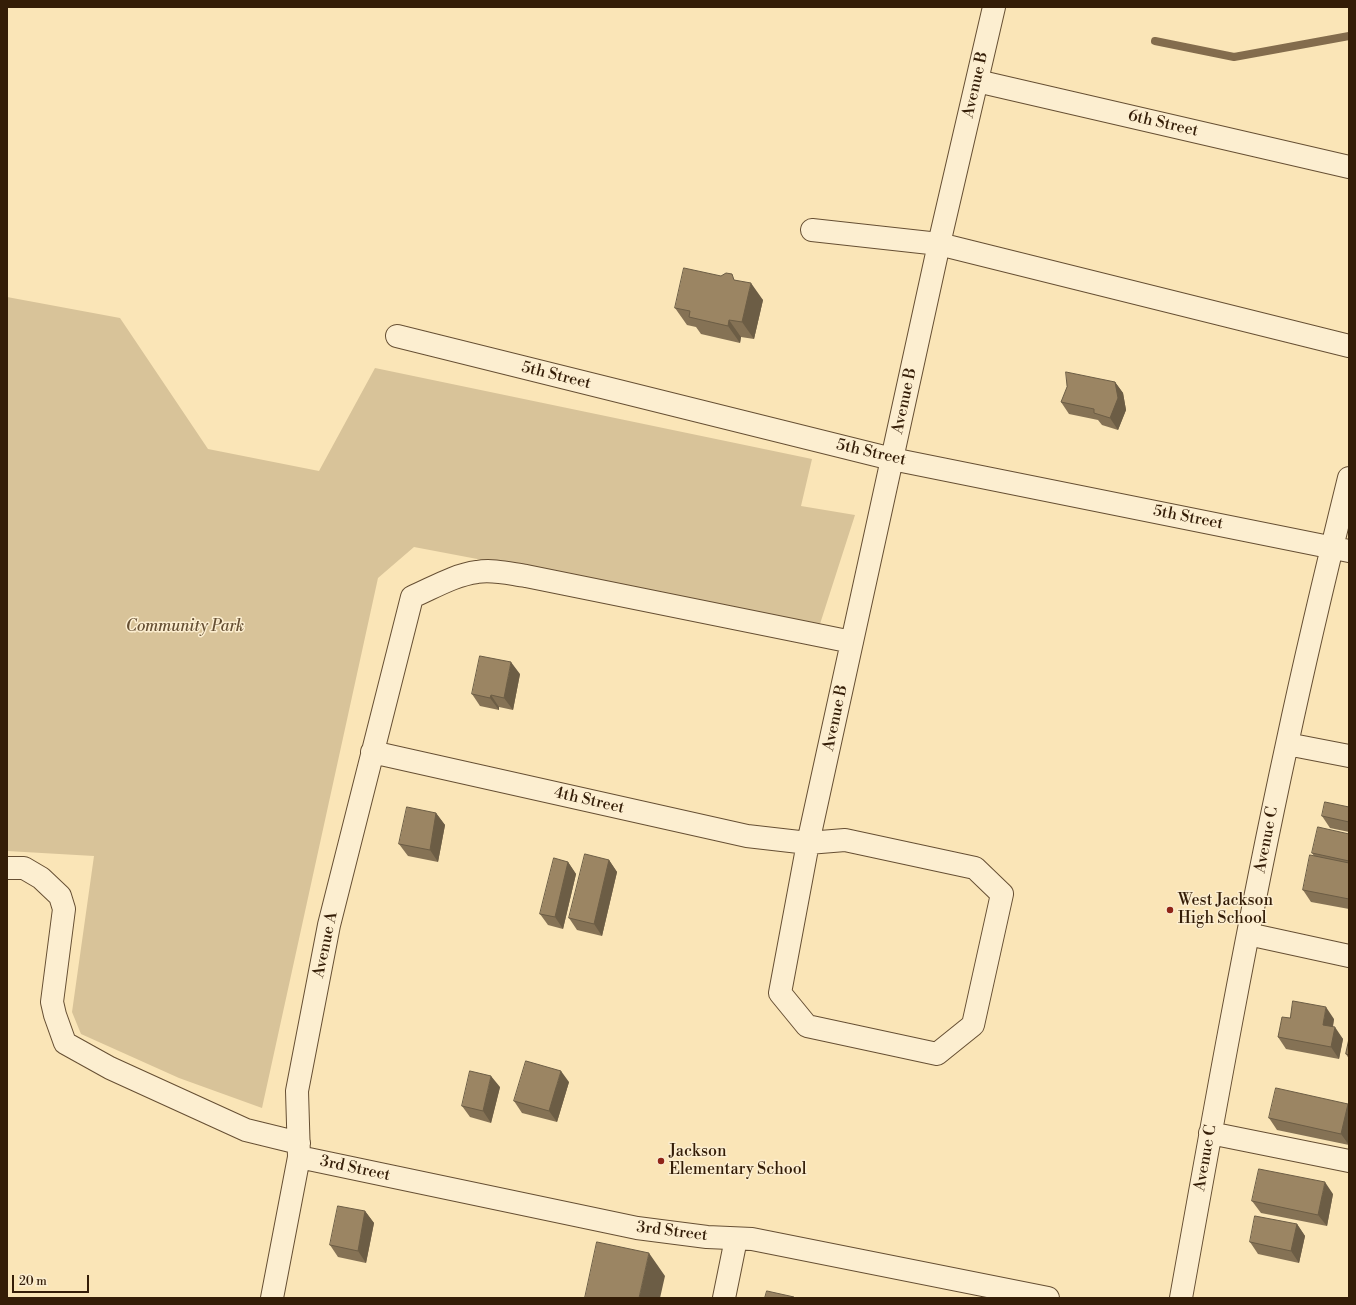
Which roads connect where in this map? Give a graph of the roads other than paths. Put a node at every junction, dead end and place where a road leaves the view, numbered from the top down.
1 (994, 7) edge
2 (977, 81) junction
3 (1349, 167) edge
4 (812, 230) dead end
5 (938, 244) junction
6 (397, 336) dead end
7 (1349, 346) edge
8 (892, 459) junction
9 (1349, 478) edge
10 (1341, 549) edge
11 (852, 642) junction
12 (1287, 744) junction
13 (372, 752) junction
14 (1349, 756) edge
15 (808, 843) junction
16 (7, 868) edge
17 (1248, 934) junction
18 (1349, 956) edge
19 (1210, 1133) junction
20 (299, 1150) junction
21 (1349, 1161) edge
22 (736, 1239) junction
23 (272, 1298) edge
24 (724, 1298) edge
25 (1048, 1298) edge
26 (1181, 1298) edge

1 - 2 street, Avenue B
2 - 3 street, 6th Street
2 - 5 street, Avenue B
4 - 5 street
5 - 7 street
5 - 8 street, Avenue B
6 - 8 street, 5th Street
8 - 10 street, 5th Street
8 - 11 street, Avenue B
9 - 10 street, Avenue C
10 - 12 street, Avenue C
11 - 13 street, Avenue A
11 - 15 street, Avenue B
12 - 14 street
12 - 17 street, Avenue C
13 - 15 street, 4th Street
13 - 20 street, Avenue A
15 - 15 street, Avenue B
16 - 20 street, 3rd Street
17 - 18 street
17 - 19 street, Avenue C
19 - 21 street
19 - 26 street, Avenue C
20 - 22 street, 3rd Street
20 - 23 street, Avenue A
22 - 24 street
22 - 25 street, 3rd Street

